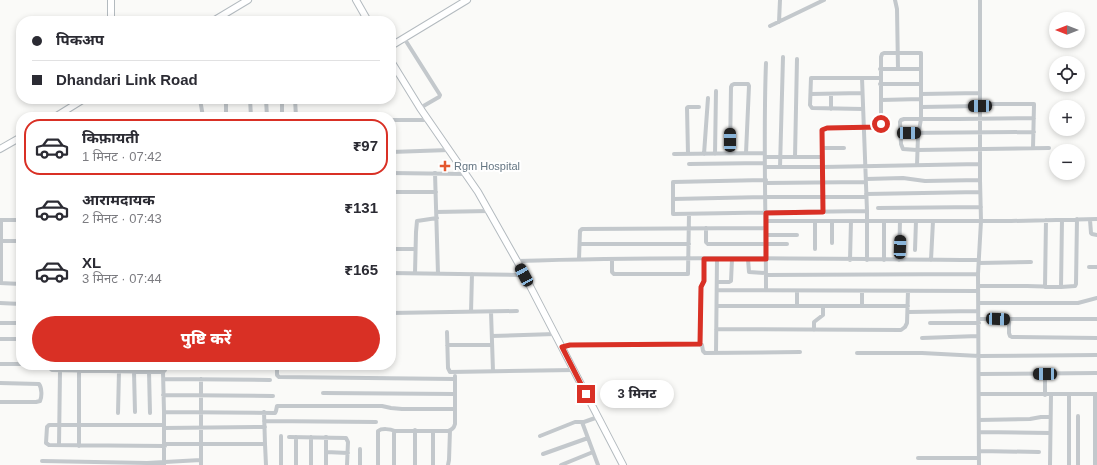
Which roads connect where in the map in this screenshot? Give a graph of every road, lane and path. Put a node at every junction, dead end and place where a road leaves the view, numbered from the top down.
1 (111, 0) edge
2 (248, 0) edge
3 (356, 0) edge
4 (467, 0) edge
5 (780, 0) edge
6 (824, 0) edge
7 (895, 0) edge
8 (980, 0) edge
9 (815, 2) edge
10 (110, 16) edge
11 (221, 16) edge
12 (365, 16) edge
13 (779, 22) junction
14 (770, 26) dead end
15 (404, 38) junction
16 (396, 43) edge
17 (898, 53) junction
18 (783, 57) dead end
19 (797, 59) dead end
20 (766, 63) dead end
21 (396, 68) edge
22 (880, 69) junction
23 (898, 69) junction
24 (921, 69) junction
25 (399, 73) junction
26 (396, 74) edge
27 (862, 78) junction
28 (880, 78) junction
29 (880, 84) junction
30 (921, 84) junction
31 (716, 91) dead end
32 (862, 93) junction
33 (980, 93) junction
34 (811, 94) junction
35 (831, 94) junction
36 (921, 94) junction
37 (708, 98) dead end
38 (921, 99) junction
39 (881, 100) junction
40 (76, 104) edge
41 (980, 105) junction
42 (699, 107) dead end
43 (921, 107) junction
44 (420, 108) junction
45 (831, 109) junction
46 (863, 109) junction
47 (63, 112) edge
48 (1034, 118) junction
49 (921, 119) junction
50 (980, 119) junction
51 (396, 120) edge
52 (428, 120) junction
53 (863, 128) junction
54 (1034, 132) junction
55 (900, 133) junction
56 (918, 133) junction
57 (980, 133) junction
58 (16, 140) edge
59 (822, 148) junction
60 (844, 148) dead end
61 (980, 148) junction
62 (1034, 148) junction
63 (1049, 148) dead end
64 (0, 149) edge
65 (449, 150) junction
66 (917, 150) junction
67 (396, 152) edge
68 (730, 153) junction
69 (746, 153) junction
70 (674, 154) dead end
71 (688, 154) junction
72 (704, 154) junction
73 (715, 154) junction
74 (765, 155) junction
75 (780, 157) junction
76 (795, 157) junction
77 (822, 157) junction
78 (689, 164) dead end
79 (980, 164) junction
80 (765, 165) junction
81 (917, 165) junction
82 (865, 166) junction
83 (780, 167) junction
84 (823, 167) junction
85 (396, 173) edge
86 (435, 173) junction
87 (466, 174) junction
88 (980, 180) junction
89 (766, 181) junction
90 (866, 181) junction
91 (823, 182) junction
92 (396, 192) edge
93 (436, 192) junction
94 (980, 192) junction
95 (866, 195) junction
96 (766, 197) junction
97 (823, 198) junction
98 (673, 199) junction
99 (981, 207) junction
100 (878, 208) dead end
101 (489, 211) junction
102 (867, 211) junction
103 (436, 212) junction
104 (823, 212) junction
105 (766, 213) junction
106 (689, 214) junction
107 (437, 218) junction
108 (1097, 219) edge
109 (1, 220) edge
110 (16, 220) edge
111 (1046, 220) junction
112 (1062, 220) junction
113 (1077, 220) junction
114 (1090, 220) junction
115 (766, 221) junction
116 (815, 221) junction
117 (832, 221) junction
118 (851, 221) junction
119 (867, 221) junction
120 (884, 221) junction
121 (900, 221) junction
122 (916, 221) junction
123 (933, 221) junction
124 (981, 221) junction
125 (689, 228) junction
126 (706, 228) junction
127 (766, 228) junction
128 (766, 235) junction
129 (797, 235) dead end
130 (1097, 235) edge
131 (1, 241) junction
132 (16, 241) edge
133 (832, 243) dead end
134 (580, 244) junction
135 (689, 244) junction
136 (787, 244) dead end
137 (766, 245) junction
138 (396, 249) edge
139 (415, 249) junction
140 (816, 249) dead end
141 (915, 250) dead end
142 (689, 258) junction
143 (579, 259) junction
144 (612, 259) junction
145 (704, 259) junction
146 (717, 259) junction
147 (732, 259) junction
148 (748, 259) junction
149 (766, 259) junction
150 (850, 260) junction
151 (867, 260) junction
152 (884, 260) junction
153 (899, 260) junction
154 (931, 260) junction
155 (517, 261) junction
156 (979, 262) junction
157 (1031, 262) dead end
158 (1089, 267) dead end
159 (1097, 267) edge
160 (396, 273) edge
161 (414, 273) junction
162 (438, 274) junction
163 (472, 274) junction
164 (766, 274) junction
165 (978, 274) junction
166 (524, 275) junction
167 (717, 282) junction
168 (1, 283) edge
169 (16, 284) edge
170 (1045, 287) junction
171 (1061, 287) junction
172 (978, 289) junction
173 (717, 290) junction
174 (766, 290) junction
175 (797, 291) junction
176 (862, 291) junction
177 (908, 291) junction
178 (1097, 298) edge
179 (0, 303) edge
180 (978, 303) junction
181 (16, 304) edge
182 (717, 306) junction
183 (797, 306) junction
184 (823, 306) junction
185 (862, 306) junction
186 (908, 306) junction
187 (978, 311) junction
188 (471, 312) junction
189 (491, 312) junction
190 (517, 312) dead end
191 (908, 312) junction
192 (396, 313) edge
193 (1009, 319) junction
194 (1097, 319) edge
195 (979, 321) junction
196 (0, 323) edge
197 (16, 323) edge
198 (930, 323) dead end
199 (716, 329) junction
200 (814, 330) junction
201 (447, 332) dead end
202 (555, 334) junction
203 (492, 336) junction
204 (978, 336) junction
205 (922, 338) dead end
206 (1097, 338) edge
207 (0, 339) edge
208 (16, 339) edge
209 (700, 344) junction
210 (447, 345) junction
211 (492, 345) junction
212 (562, 347) junction
213 (800, 352) dead end
214 (716, 353) junction
215 (857, 353) dead end
216 (1097, 355) edge
217 (979, 356) junction
218 (0, 364) edge
219 (16, 364) edge
220 (52, 370) edge
221 (60, 370) junction
222 (165, 370) edge
223 (277, 370) edge
224 (574, 370) junction
225 (80, 371) junction
226 (102, 371) joint
227 (121, 371) junction
228 (493, 371) junction
229 (134, 372) junction
230 (144, 372) joint
231 (150, 372) junction
232 (162, 372) junction
233 (455, 372) junction
234 (1097, 373) edge
235 (979, 374) junction
236 (1045, 374) junction
237 (163, 379) junction
238 (201, 379) junction
239 (455, 379) junction
240 (270, 380) dead end
241 (0, 383) edge
242 (323, 393) dead end
243 (455, 394) junction
244 (979, 394) junction
245 (1070, 394) junction
246 (1096, 394) edge
247 (163, 395) junction
248 (1045, 395) junction
249 (1051, 395) junction
250 (200, 396) junction
251 (273, 396) dead end
252 (0, 402) edge
253 (455, 409) junction
254 (134, 412) dead end
255 (164, 412) junction
256 (200, 412) junction
257 (264, 412) junction
258 (118, 413) dead end
259 (150, 413) dead end
260 (1078, 416) dead end
261 (598, 417) junction
262 (1050, 417) junction
263 (979, 420) junction
264 (264, 421) junction
265 (376, 422) dead end
266 (582, 422) junction
267 (60, 425) junction
268 (79, 425) junction
269 (164, 427) junction
270 (265, 427) junction
271 (200, 428) junction
272 (415, 430) junction
273 (450, 430) junction
274 (395, 431) junction
275 (433, 431) junction
276 (979, 432) junction
277 (1050, 433) junction
278 (281, 436) dead end
279 (540, 436) dead end
280 (289, 437) dead end
281 (296, 437) junction
282 (311, 437) junction
283 (326, 438) junction
284 (588, 438) junction
285 (1096, 442) edge
286 (200, 444) junction
287 (265, 444) junction
288 (59, 445) junction
289 (165, 445) junction
290 (79, 446) junction
291 (360, 449) dead end
292 (979, 451) junction
293 (326, 452) junction
294 (593, 452) junction
295 (1039, 452) dead end
296 (348, 453) junction
297 (543, 454) dead end
298 (918, 458) dead end
299 (979, 458) junction
300 (42, 461) dead end
301 (47, 463) edge
302 (164, 463) edge
303 (201, 463) edge
304 (266, 465) edge
305 (281, 465) edge
306 (296, 465) edge
307 (311, 465) edge
308 (326, 465) edge
309 (348, 465) edge
310 (360, 465) edge
311 (378, 465) edge
312 (394, 465) edge
313 (415, 465) edge
314 (433, 465) edge
315 (448, 465) edge
316 (561, 465) edge
317 (598, 465) edge
318 (623, 465) edge
319 (979, 465) edge
320 (1050, 465) edge
321 (1069, 465) edge
322 (1078, 465) edge
323 (1096, 465) edge

1 - 10 street
2 - 11 street
3 - 12 street
4 - 15 street
5 - 13 street
6 - 9 street
7 - 17 street
8 - 33 street
9 - 13 street
13 - 14 street
15 - 16 street
15 - 44 street
17 - 22 street
17 - 23 street
17 - 24 street
18 - 75 street
19 - 76 street
20 - 74 street
21 - 25 street
22 - 23 street
22 - 28 street
23 - 24 street
24 - 30 street
25 - 26 street
25 - 44 street
27 - 28 street
27 - 32 street
27 - 34 street
28 - 29 street
29 - 30 street
29 - 39 street
30 - 36 street
31 - 73 street
32 - 35 street
32 - 46 street
33 - 36 street
33 - 41 street
34 - 35 street
34 - 45 street
35 - 45 street
36 - 38 street
37 - 72 street
38 - 39 street
38 - 43 street
39 - 53 street
40 - 47 street
41 - 43 street
41 - 48 street
41 - 50 street
42 - 71 street
43 - 49 street
44 - 52 street
45 - 46 street
46 - 53 street
48 - 50 street
48 - 54 street
49 - 50 street
49 - 55 street
49 - 56 street
50 - 57 street
51 - 52 street
52 - 65 street
53 - 59 street
53 - 82 street
54 - 57 street
54 - 62 street
55 - 56 street
55 - 66 street
56 - 57 street
56 - 66 street
57 - 61 street
58 - 64 street
59 - 60 street
59 - 77 street
61 - 62 street
61 - 66 street
61 - 79 street
62 - 63 street
65 - 67 street
65 - 87 street
66 - 81 street
68 - 69 street
68 - 69 street
68 - 73 street
69 - 74 street
70 - 71 street
71 - 72 street
72 - 73 street
74 - 75 street
74 - 80 street
75 - 76 street
75 - 83 street
76 - 77 street
77 - 84 street
78 - 80 street
79 - 81 street
79 - 88 street
80 - 83 street
80 - 89 street
81 - 82 street
82 - 84 street
82 - 90 street
83 - 84 street
84 - 91 street
85 - 86 street
86 - 87 street
86 - 93 street
87 - 101 street
88 - 90 street
88 - 94 street
89 - 91 street
89 - 96 street
89 - 98 street
90 - 91 street
90 - 95 street
91 - 97 street
92 - 93 street
93 - 103 street
94 - 95 street
94 - 99 street
95 - 97 street
95 - 102 street
96 - 97 street
96 - 98 street
96 - 105 street
97 - 104 street
98 - 106 street
99 - 100 street
99 - 124 street
101 - 103 street
101 - 155 street
102 - 104 street
102 - 119 street
103 - 107 street
104 - 105 street
105 - 106 street
105 - 115 street
106 - 125 street
107 - 139 street
107 - 162 street
108 - 114 street
109 - 110 street
109 - 131 street
111 - 112 street
111 - 124 street
111 - 170 street
112 - 113 street
112 - 171 street
113 - 114 street
113 - 171 street
114 - 130 street
115 - 116 street
115 - 127 street
116 - 117 street
116 - 140 street
117 - 118 street
117 - 133 street
118 - 119 street
118 - 150 street
119 - 120 street
119 - 151 street
120 - 121 street
120 - 152 street
121 - 122 street
121 - 153 street
122 - 123 street
122 - 141 street
123 - 124 street
123 - 154 street
124 - 156 street
125 - 126 street
125 - 134 street
125 - 135 street
126 - 127 street
126 - 137 street
127 - 128 street
128 - 129 street
128 - 137 street
131 - 132 street
131 - 168 street
134 - 135 street
134 - 143 street
135 - 142 street
136 - 137 street
137 - 149 street
138 - 139 street
139 - 161 street
142 - 144 street
142 - 144 street
142 - 145 street
143 - 144 street
143 - 155 street
145 - 146 street
145 - 209 street
146 - 147 street
146 - 167 street
147 - 148 street
147 - 167 street
148 - 149 street
148 - 164 street
149 - 150 street
149 - 164 street
150 - 151 street
151 - 152 street
152 - 153 street
153 - 154 street
154 - 156 street
155 - 166 street
156 - 157 street
156 - 165 street
158 - 159 street
160 - 161 street
161 - 162 street
162 - 163 street
163 - 166 street
163 - 188 street
164 - 165 street
164 - 174 street
165 - 172 street
166 - 202 street
167 - 173 street
168 - 169 street
170 - 171 street
170 - 172 street
172 - 177 street
172 - 180 street
173 - 174 street
173 - 182 street
174 - 175 street
175 - 176 street
175 - 183 street
176 - 177 street
176 - 185 street
177 - 186 street
178 - 180 street
179 - 181 street
180 - 187 street
182 - 183 street
182 - 199 street
183 - 184 street
184 - 185 street
184 - 200 street
185 - 186 street
186 - 191 street
187 - 191 street
187 - 195 street
188 - 189 street
188 - 192 street
189 - 190 street
189 - 203 street
191 - 200 street
193 - 194 street
193 - 195 street
193 - 206 street
195 - 198 street
195 - 204 street
196 - 197 street
199 - 200 street
199 - 214 street
201 - 210 street
202 - 203 street
202 - 212 street
203 - 211 street
204 - 205 street
204 - 217 street
207 - 208 street
209 - 212 street
209 - 214 street
210 - 211 street
210 - 233 street
211 - 228 street
212 - 224 street
213 - 214 street
215 - 217 street
216 - 217 street
217 - 235 street
218 - 219 street
220 - 221 street
221 - 225 street
221 - 267 street
222 - 232 street
223 - 239 street
224 - 228 street
224 - 261 street
225 - 226 street
225 - 268 street
226 - 227 street
227 - 229 street
227 - 258 street
228 - 233 street
229 - 230 street
229 - 254 street
230 - 231 street
231 - 232 street
231 - 259 street
232 - 237 street
233 - 239 street
234 - 236 street
235 - 236 street
235 - 244 street
236 - 248 street
237 - 238 street
237 - 247 street
238 - 240 street
238 - 250 street
239 - 243 street
241 - 252 street
242 - 243 street
243 - 253 street
244 - 248 street
244 - 263 street
245 - 246 street
245 - 249 street
245 - 321 street
246 - 285 street
247 - 250 street
247 - 255 street
248 - 249 street
249 - 262 street
250 - 251 street
250 - 256 street
253 - 257 street
253 - 273 street
255 - 256 street
255 - 269 street
256 - 257 street
256 - 271 street
257 - 264 street
260 - 322 street
261 - 266 street
261 - 318 street
262 - 263 street
262 - 277 street
263 - 276 street
264 - 265 street
264 - 270 street
266 - 279 street
266 - 284 street
267 - 268 street
267 - 288 street
267 - 288 street
268 - 269 street
268 - 290 street
269 - 271 street
269 - 289 street
270 - 271 street
270 - 287 street
271 - 286 street
272 - 274 street
272 - 275 street
272 - 313 street
273 - 275 street
273 - 315 street
274 - 311 street
274 - 312 street
275 - 314 street
276 - 277 street
276 - 292 street
277 - 320 street
278 - 305 street
280 - 281 street
281 - 282 street
281 - 306 street
282 - 283 street
282 - 307 street
283 - 293 street
283 - 296 street
284 - 294 street
284 - 297 street
285 - 323 street
286 - 287 street
286 - 289 street
286 - 303 street
287 - 304 street
288 - 290 street
289 - 290 street
289 - 302 street
291 - 310 street
292 - 295 street
292 - 299 street
293 - 296 street
293 - 308 street
294 - 316 street
294 - 317 street
296 - 309 street
298 - 299 street
299 - 319 street
300 - 301 street
301 - 302 street
302 - 303 street

